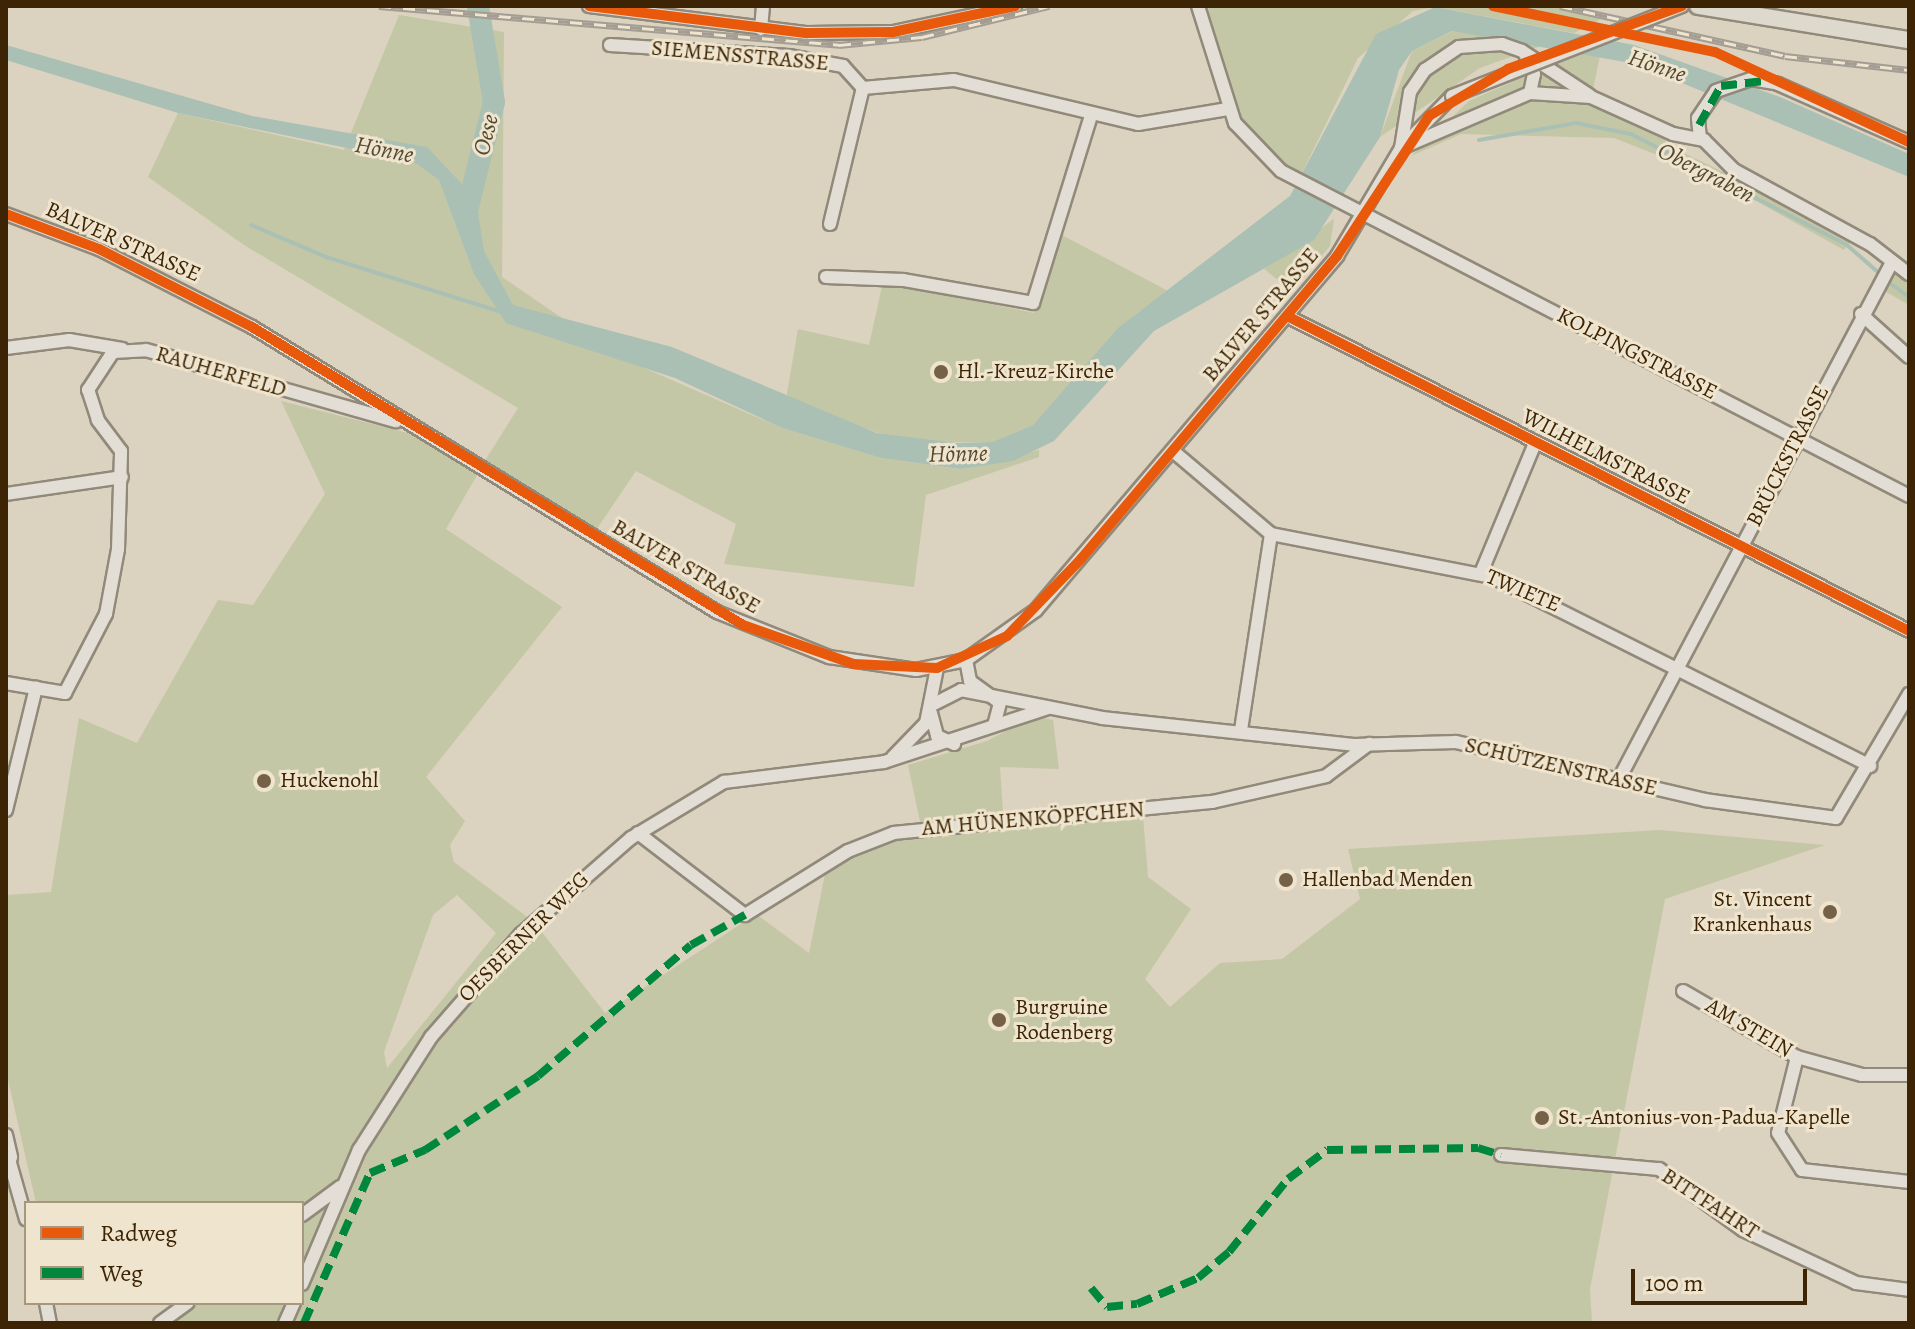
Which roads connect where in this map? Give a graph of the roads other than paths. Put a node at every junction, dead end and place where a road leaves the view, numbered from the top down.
1 (589, 6) edge
2 (763, 6) edge
3 (1015, 6) edge
4 (1198, 6) edge
5 (1682, 6) edge
6 (1698, 6) edge
7 (761, 29) junction
8 (1909, 40) edge
9 (610, 45) dead end
10 (1522, 51) junction
11 (863, 88) junction
12 (1530, 93) junction
13 (1591, 97) junction
14 (1228, 109) junction
15 (1091, 116) junction
16 (1700, 138) junction
17 (1909, 142) edge
18 (1401, 148) junction
19 (6, 214) edge
20 (1364, 215) junction
21 (830, 224) dead end
22 (1892, 262) junction
23 (1909, 274) edge
24 (826, 277) dead end
25 (1861, 314) junction
26 (1287, 316) junction
27 (6, 348) edge
28 (122, 349) junction
29 (1909, 357) edge
30 (411, 425) junction
31 (1797, 437) junction
32 (1535, 443) junction
33 (1173, 451) junction
34 (122, 477) junction
35 (6, 494) edge
36 (1909, 496) edge
37 (1271, 534) junction
38 (1741, 547) junction
39 (1481, 573) junction
40 (1909, 631) edge
41 (966, 660) junction
42 (1678, 664) junction
43 (937, 668) junction
44 (6, 683) edge
45 (36, 688) junction
46 (993, 693) junction
47 (1909, 694) edge
48 (932, 708) junction
49 (1056, 708) junction
50 (1241, 730) junction
51 (988, 731) junction
52 (954, 744) junction
53 (1369, 744) junction
54 (884, 762) junction
55 (1870, 766) junction
56 (1619, 779) junction
57 (6, 810) edge
58 (638, 833) junction
59 (1683, 991) dead end
60 (1797, 1057) junction
61 (1909, 1075) edge
62 (6, 1135) edge
63 (9, 1154) edge
64 (1501, 1155) dead end
65 (1909, 1182) edge
66 (343, 1185) junction
67 (24, 1211) edge
68 (304, 1214) edge
69 (304, 1279) edge
70 (1909, 1290) edge
71 (185, 1305) edge
72 (160, 1323) edge

1 - 7 street
2 - 7 street
3 - 7 street
4 - 14 street, KOLPINGSTRASSE
5 - 18 street, bridge
6 - 8 main road
9 - 11 street, SIEMENSSTRASSE
10 - 12 street
10 - 13 street
10 - 18 street
11 - 15 street
11 - 21 street
12 - 13 street
12 - 18 street
13 - 16 street
14 - 15 street
14 - 20 street, KOLPINGSTRASSE
15 - 24 street
16 - 17 street
16 - 22 street
18 - 20 street, BALVER STRASSE
19 - 30 street, BALVER STRASSE
20 - 26 street, BALVER STRASSE
20 - 31 street, KOLPINGSTRASSE
22 - 23 street
22 - 25 street, BRÜCKSTRASSE
25 - 29 street
25 - 31 street, BRÜCKSTRASSE
26 - 32 street, WILHELMSTRASSE
26 - 33 street, BALVER STRASSE
27 - 28 street, RAUHERFELD
28 - 30 street, RAUHERFELD
28 - 34 street
30 - 43 street, BALVER STRASSE
31 - 36 street, KOLPINGSTRASSE
31 - 38 street, BRÜCKSTRASSE
32 - 38 street, WILHELMSTRASSE
32 - 39 street
33 - 37 street, TWIETE
33 - 41 street, BALVER STRASSE
34 - 35 street
34 - 45 street
37 - 39 street, TWIETE
37 - 50 street
38 - 40 street, WILHELMSTRASSE
38 - 42 street, BRÜCKSTRASSE
39 - 42 street, TWIETE
41 - 43 street, BALVER STRASSE
41 - 46 street
42 - 55 street, TWIETE
42 - 56 street, BRÜCKSTRASSE
43 - 48 street
44 - 45 street
45 - 57 street
46 - 48 street, SCHÜTZENSTRASSE
46 - 49 street, SCHÜTZENSTRASSE
46 - 51 street
47 - 55 street
48 - 52 street
48 - 54 street, OESBERNER WEG
49 - 50 street, SCHÜTZENSTRASSE
49 - 51 street, OESBERNER WEG
50 - 53 street, SCHÜTZENSTRASSE
51 - 52 street, OESBERNER WEG
52 - 54 street, OESBERNER WEG
53 - 56 street, SCHÜTZENSTRASSE
53 - 58 street, AM HÜNENKÖPFCHEN
54 - 58 street, OESBERNER WEG
55 - 56 street, SCHÜTZENSTRASSE
58 - 66 street, OESBERNER WEG
59 - 60 street, AM STEIN
60 - 61 street, AM STEIN
60 - 65 street
62 - 63 street
63 - 67 street
64 - 70 street, BITTFAHRT
66 - 68 street
66 - 69 street, OESBERNER WEG
71 - 72 street

